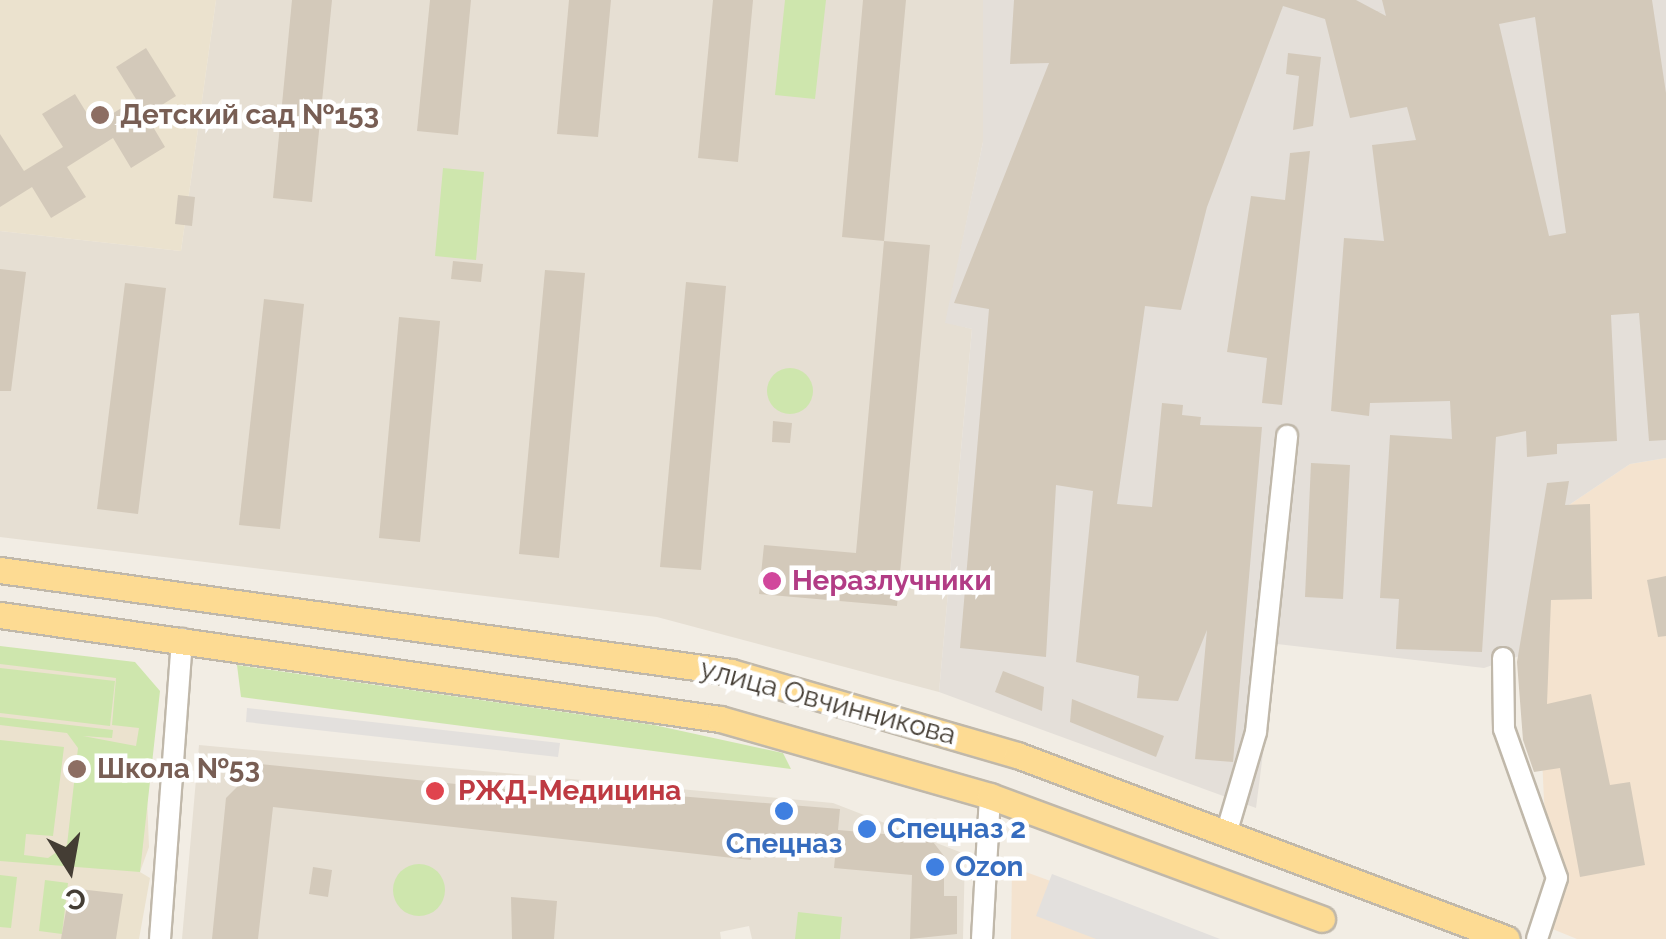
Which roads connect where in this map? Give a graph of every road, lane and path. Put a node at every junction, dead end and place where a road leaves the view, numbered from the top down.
1 (1288, 436) dead end
2 (0, 570) edge
3 (0, 615) edge
4 (182, 640) junction
5 (1502, 658) dead end
6 (990, 796) junction
7 (1226, 834) junction
8 (1322, 920) dead end
9 (160, 939) edge
10 (982, 939) edge
11 (1507, 939) edge
12 (1537, 939) edge

1 - 7 street
2 - 7 main road, улица Овчинникова
3 - 4 main road, улица Овчинникова
4 - 6 main road, улица Овчинникова
4 - 9 street
5 - 12 street
6 - 8 main road, улица Овчинникова
6 - 10 street
7 - 11 main road, улица Овчинникова

